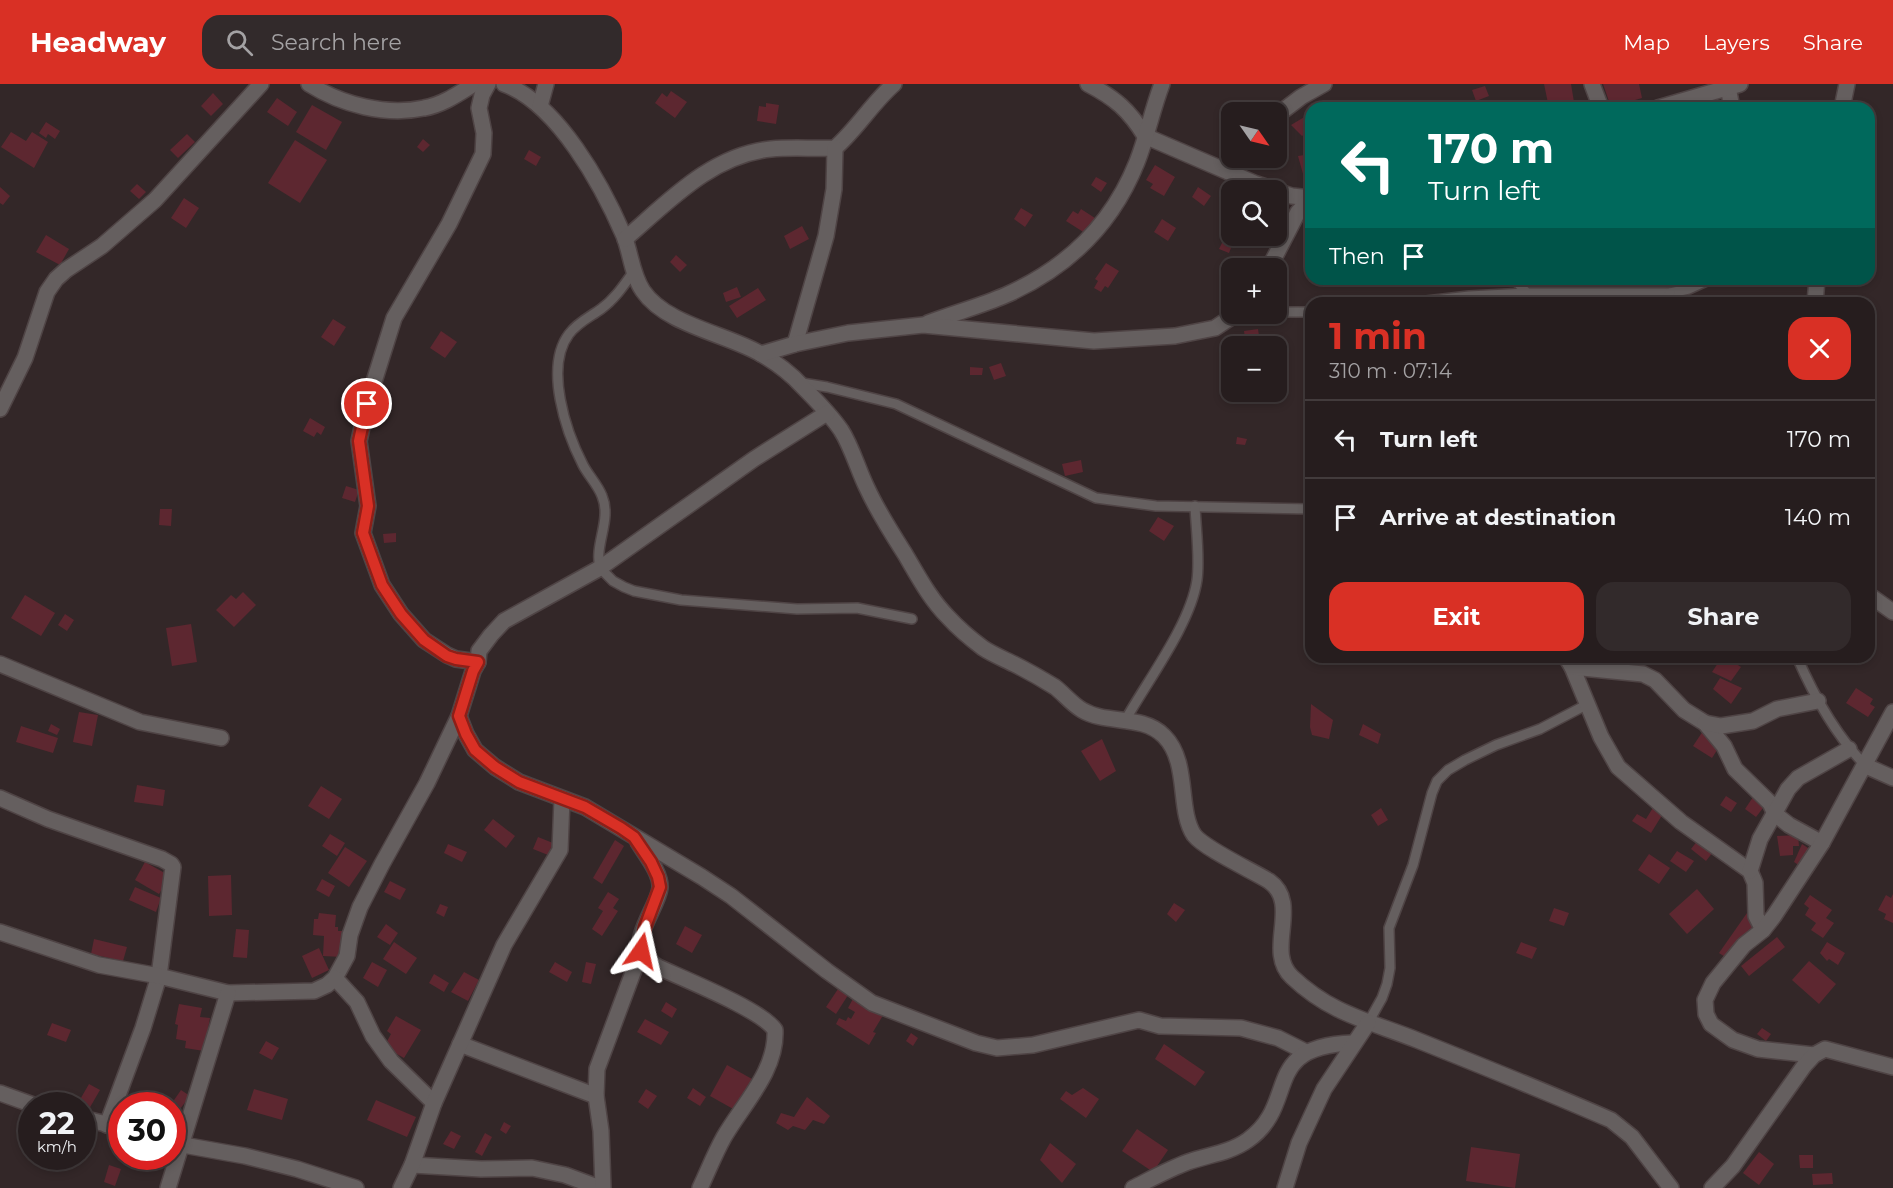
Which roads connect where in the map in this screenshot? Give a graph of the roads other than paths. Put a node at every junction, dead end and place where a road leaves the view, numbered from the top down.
1 (261, 84) edge
2 (309, 84) edge
3 (474, 84) edge
4 (488, 84) edge
5 (504, 84) edge
6 (546, 84) edge
7 (894, 84) edge
8 (1088, 84) edge
9 (1162, 84) edge
10 (1324, 84) edge
11 (1592, 84) edge
12 (1846, 84) edge
13 (1734, 86) edge
14 (1599, 102) edge
15 (1679, 102) edge
16 (1733, 102) edge
17 (1843, 102) edge
18 (540, 106) junction
19 (1287, 107) edge
20 (1145, 136) junction
21 (835, 148) junction
22 (1230, 168) edge
23 (1227, 171) junction
24 (1249, 180) edge
25 (1287, 194) edge
26 (1305, 197) edge
27 (1305, 204) edge
28 (625, 239) junction
29 (1274, 258) edge
30 (634, 271) junction
31 (1520, 285) edge
32 (1698, 285) edge
33 (1527, 293) junction
34 (1670, 293) junction
35 (1460, 297) edge
36 (1667, 297) edge
37 (1287, 312) edge
38 (1305, 312) edge
39 (1221, 324) edge
40 (923, 325) junction
41 (795, 344) junction
42 (761, 354) junction
43 (799, 383) junction
44 (0, 409) edge
45 (827, 413) junction
46 (1195, 506) junction
47 (1305, 509) edge
48 (600, 568) junction
49 (1875, 599) edge
50 (1893, 612) edge
51 (912, 619) dead end
52 (478, 662) junction
53 (1569, 663) edge
54 (1575, 663) edge
55 (1800, 663) edge
56 (0, 664) edge
57 (1818, 701) junction
58 (1588, 704) junction
59 (1893, 712) edge
60 (459, 716) junction
61 (1126, 719) junction
62 (1705, 723) junction
63 (221, 738) dead end
64 (1849, 749) junction
65 (1866, 765) junction
66 (1893, 778) edge
67 (0, 798) edge
68 (562, 799) junction
69 (1775, 814) junction
70 (634, 837) junction
71 (1822, 843) junction
72 (1750, 871) junction
73 (1763, 930) junction
74 (0, 932) edge
75 (641, 951) junction
76 (159, 976) junction
77 (335, 978) junction
78 (228, 993) junction
79 (1368, 1023) junction
80 (1353, 1043) junction
81 (460, 1044) junction
82 (1306, 1052) junction
83 (1814, 1055) junction
84 (1893, 1067) edge
85 (124, 1092) edge
86 (0, 1093) edge
87 (596, 1096) junction
88 (18, 1100) edge
89 (434, 1103) junction
90 (186, 1117) edge
91 (186, 1146) edge
92 (412, 1166) junction
93 (172, 1170) edge
94 (168, 1188) edge
95 (356, 1188) edge
96 (400, 1188) edge
97 (601, 1188) edge
98 (700, 1188) edge
99 (1133, 1188) edge
100 (1285, 1188) edge
101 (1671, 1188) edge
102 (1712, 1188) edge

1 - 44 street
2 - 3 street
4 - 52 street
5 - 18 street
6 - 18 street
7 - 21 street
8 - 20 street
9 - 20 street
10 - 19 street
11 - 14 street
12 - 17 street
13 - 15 street
13 - 16 street
18 - 28 street
20 - 23 street
20 - 40 street
21 - 28 street
21 - 41 street
22 - 23 street
23 - 24 street
25 - 26 street
27 - 29 street
28 - 30 street
30 - 42 street
30 - 48 lane
31 - 33 lane
32 - 34 lane
33 - 34 lane
33 - 35 lane
34 - 36 lane
37 - 38 lane
39 - 40 street
40 - 41 street
41 - 42 street
42 - 43 street
43 - 45 street
43 - 46 lane
45 - 48 street
45 - 61 street
46 - 47 lane
46 - 61 lane
48 - 51 lane
48 - 52 street
49 - 50 street
52 - 60 street
53 - 58 street
54 - 62 street
55 - 57 lane
56 - 63 street
57 - 62 street
57 - 64 lane
58 - 72 street
58 - 79 lane
59 - 65 street
60 - 68 street
60 - 77 street
61 - 79 street
62 - 69 street
64 - 65 lane
64 - 69 street
65 - 66 street
65 - 71 street
67 - 76 street
68 - 70 street
68 - 81 street
69 - 71 street
69 - 72 street
70 - 75 street
70 - 82 street
71 - 73 street
72 - 73 street
73 - 83 street
74 - 76 street
75 - 87 street
75 - 98 street
76 - 78 street
76 - 85 street
77 - 78 street
77 - 89 street
78 - 90 street
79 - 80 street
79 - 101 street
80 - 82 street
80 - 100 street
81 - 87 street
81 - 89 street
82 - 99 street
83 - 84 street
83 - 102 street
86 - 88 street
87 - 97 street
89 - 92 street
91 - 95 street
92 - 96 street
92 - 97 street
93 - 94 street

